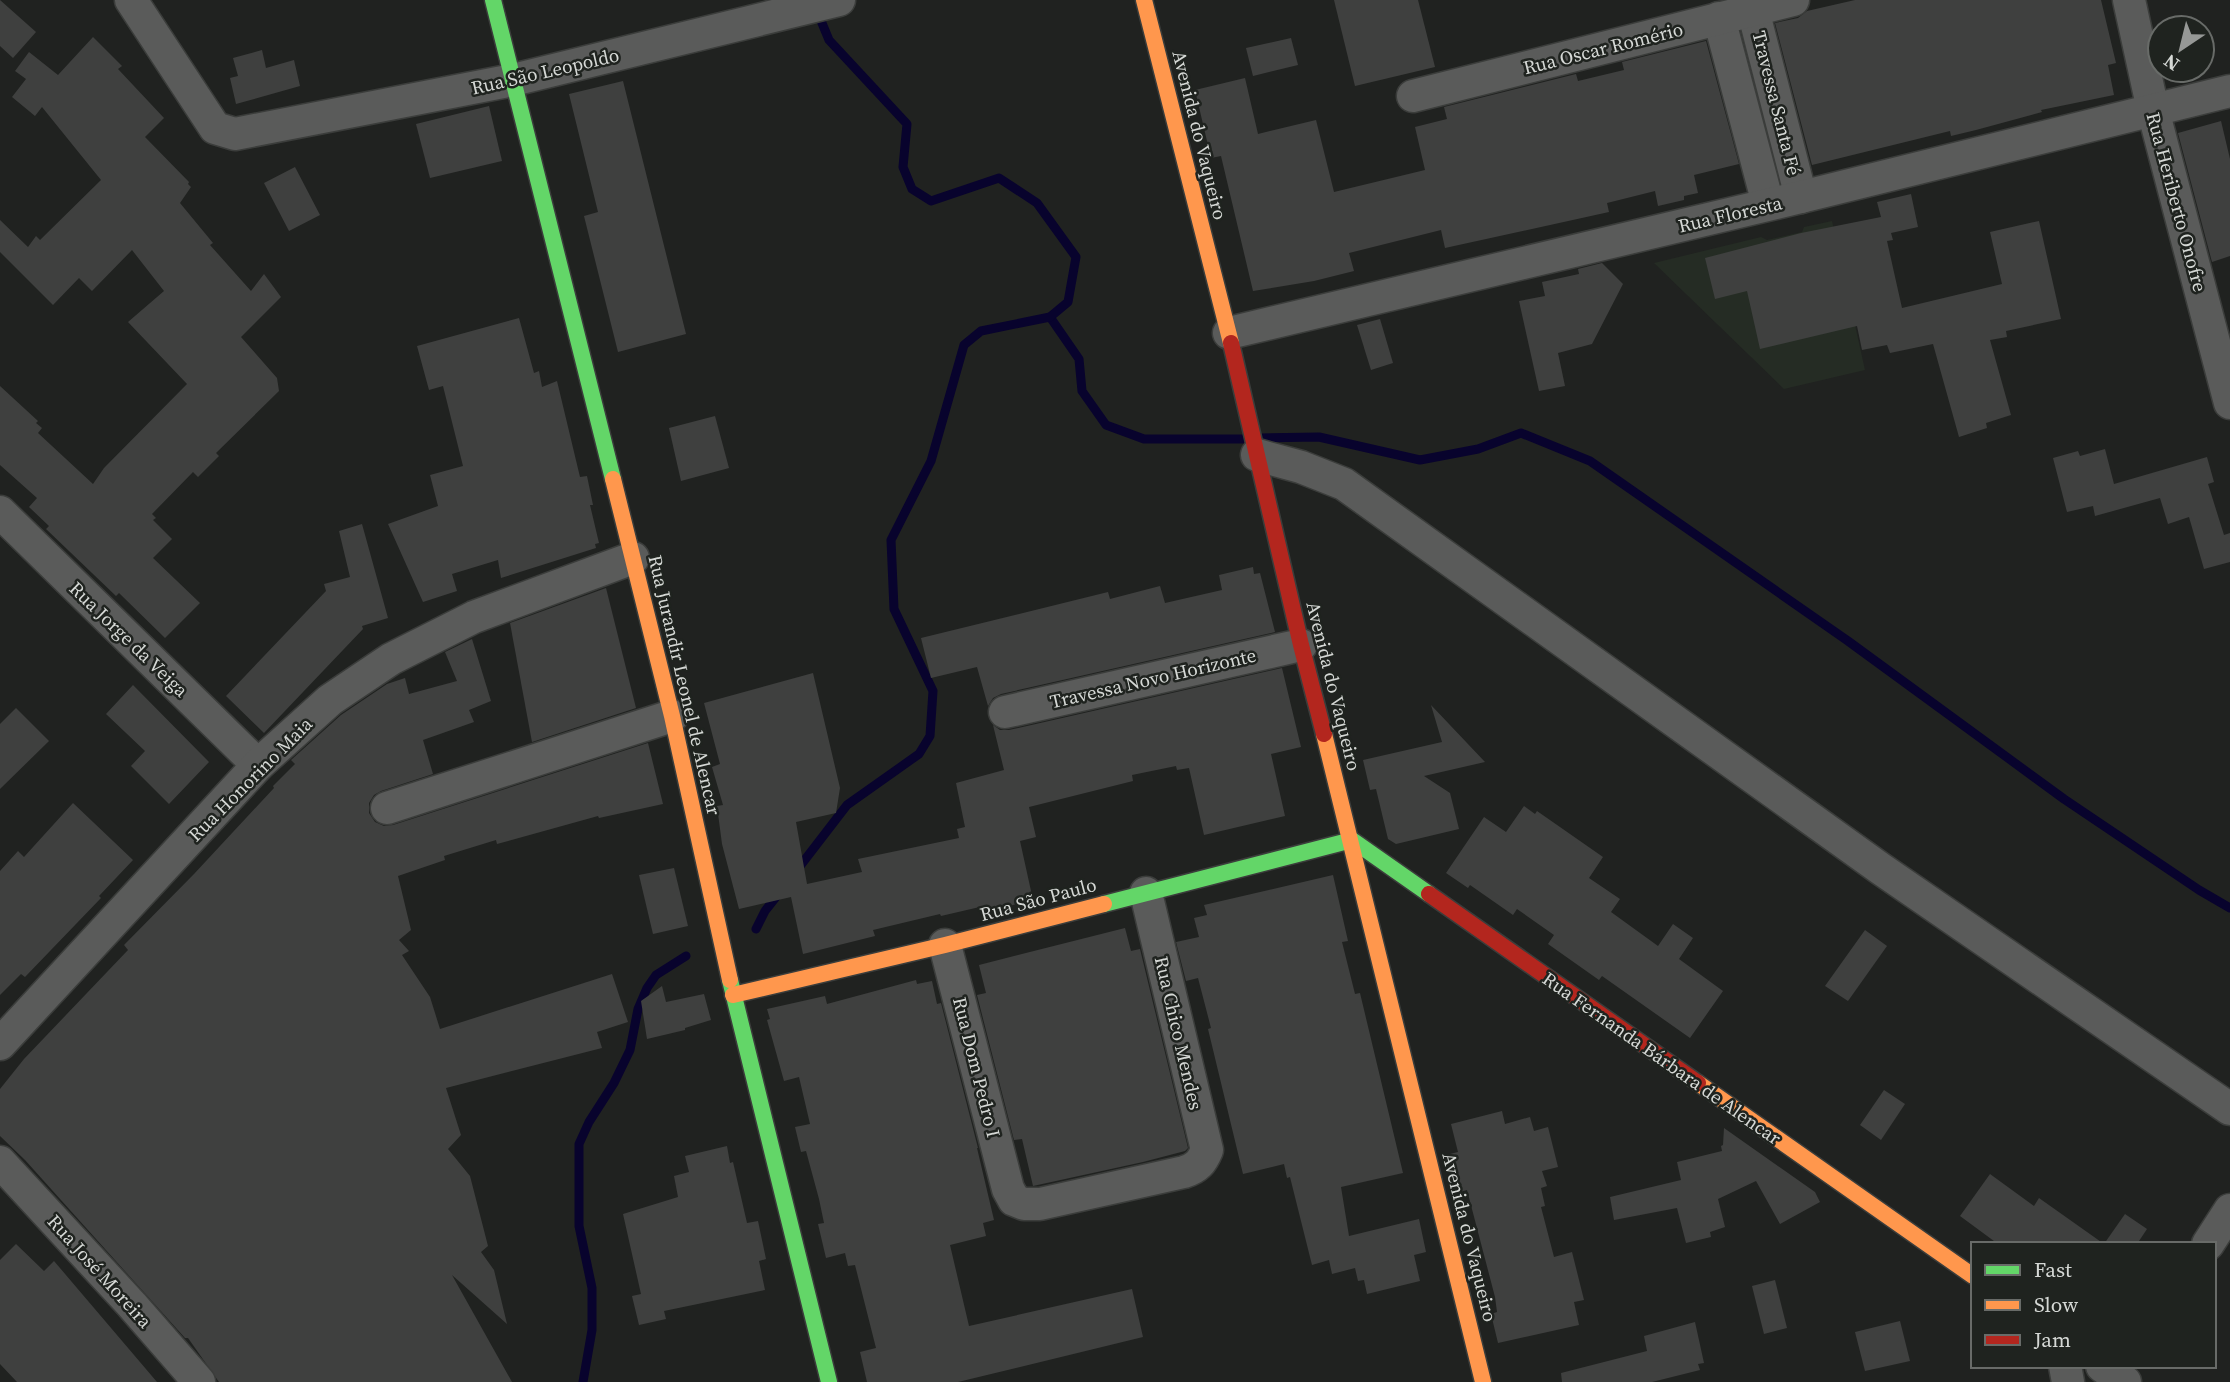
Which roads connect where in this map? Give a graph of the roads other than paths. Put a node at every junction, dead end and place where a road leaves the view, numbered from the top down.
1 (131, 0) edge
2 (493, 0) edge
3 (839, 0) edge
4 (1144, 0) edge
5 (1793, 0) edge
6 (2129, 0) edge
7 (1753, 10) junction
8 (1719, 18) junction
9 (513, 80) junction
10 (2230, 91) edge
11 (1413, 96) dead end
12 (2153, 110) junction
13 (1801, 197) junction
14 (1768, 204) junction
15 (1229, 333) junction
16 (2230, 404) edge
17 (1257, 454) junction
18 (0, 512) edge
19 (633, 558) junction
20 (1301, 645) junction
21 (1005, 712) dead end
22 (672, 716) junction
23 (258, 765) junction
24 (387, 807) dead end
25 (1352, 840) junction
26 (1146, 893) junction
27 (946, 945) junction
28 (733, 995) junction
29 (0, 1044) edge
30 (2230, 1109) edge
31 (0, 1162) edge
32 (1008, 1189) joint
33 (2230, 1210) edge
34 (2209, 1242) edge
35 (1971, 1275) edge
36 (199, 1382) edge
37 (829, 1382) edge
38 (1483, 1382) edge

1 - 9 street, Rua São Leopoldo
2 - 9 street, Rua Jurandir Leonel de Alencar
3 - 9 street, Rua São Leopoldo
4 - 15 street, Avenida do Vaqueiro
5 - 7 street, Rua Oscar Romério
6 - 12 street, Rua Heriberto Onofre
7 - 8 street, Rua Oscar Romério
7 - 13 street, Travessa Santa Fé
8 - 11 street, Rua Oscar Romério
8 - 14 street, Travessa Santa Fé
9 - 19 street, Rua Jurandir Leonel de Alencar
10 - 12 street, Rua Floresta
12 - 13 street, Rua Floresta
12 - 16 street, Rua Heriberto Onofre
13 - 14 street, Rua Floresta
14 - 15 street, Rua Floresta
15 - 17 street, Avenida do Vaqueiro
17 - 20 street, Avenida do Vaqueiro
17 - 30 street
18 - 23 street, Rua Jorge da Veiga
19 - 22 street, Rua Jurandir Leonel de Alencar
19 - 23 street, Rua Honorino Maia
20 - 21 street, Travessa Novo Horizonte
20 - 25 street, Avenida do Vaqueiro
22 - 24 street
22 - 28 street, Rua Jurandir Leonel de Alencar
23 - 29 street, Rua Honorino Maia
25 - 26 street, Rua São Paulo
25 - 35 street, Rua Fernanda Bárbara de Alencar
25 - 38 street, Avenida do Vaqueiro
26 - 27 street, Rua São Paulo
26 - 32 street, Rua Chico Mendes
27 - 28 street, Rua São Paulo
27 - 32 street, Rua Dom Pedro I
28 - 37 street, Rua Jurandir Leonel de Alencar
31 - 36 street, Rua José Moreira
33 - 34 street

